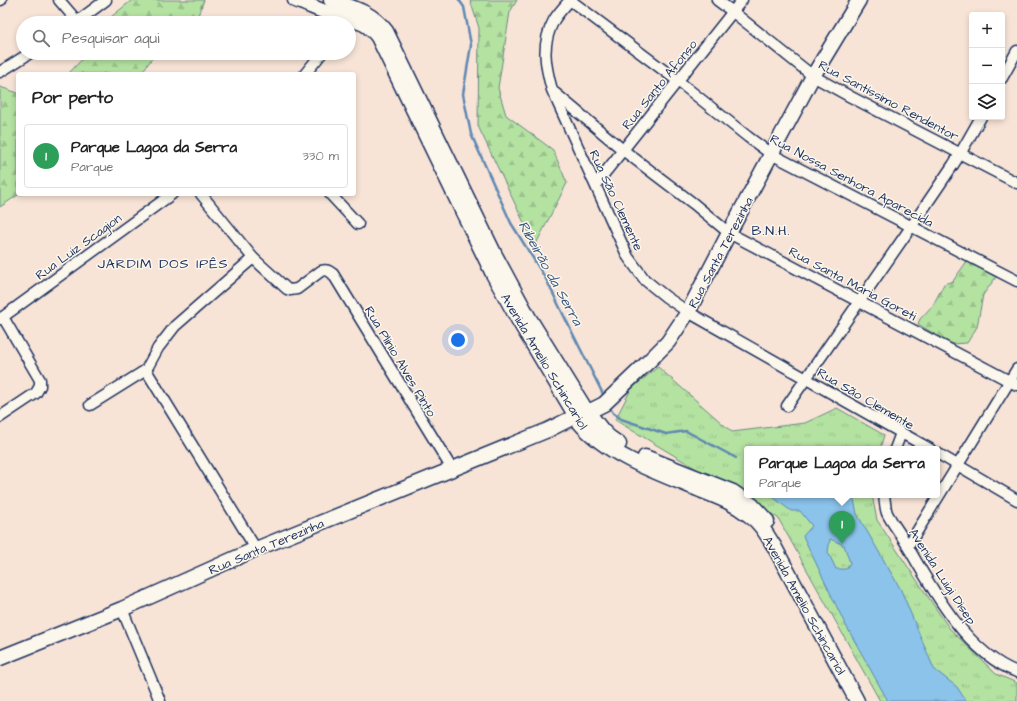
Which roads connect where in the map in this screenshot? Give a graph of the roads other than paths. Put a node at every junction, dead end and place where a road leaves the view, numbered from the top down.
1 (59, 0) edge
2 (106, 0) edge
3 (295, 0) edge
4 (570, 0) edge
5 (717, 0) edge
6 (742, 0) edge
7 (859, 0) edge
8 (327, 3) edge
9 (734, 12) junction
10 (71, 16) edge
11 (84, 16) edge
12 (337, 16) edge
13 (356, 23) edge
14 (1017, 51) edge
15 (19, 60) edge
16 (316, 60) edge
17 (0, 72) edge
18 (307, 72) edge
19 (1005, 73) edge
20 (813, 76) junction
21 (678, 81) junction
22 (552, 90) junction
23 (979, 120) edge
24 (623, 150) junction
25 (771, 154) junction
26 (960, 154) junction
27 (1017, 183) edge
28 (596, 184) junction
29 (169, 196) edge
30 (203, 196) edge
31 (332, 196) edge
32 (358, 224) dead end
33 (911, 227) junction
34 (729, 233) junction
35 (253, 258) junction
36 (1017, 281) edge
37 (859, 301) junction
38 (688, 312) junction
39 (2, 318) edge
40 (1017, 369) edge
41 (146, 370) junction
42 (806, 378) junction
43 (1013, 383) edge
44 (90, 405) dead end
45 (787, 406) dead end
46 (593, 411) junction
47 (0, 417) edge
48 (901, 433) junction
49 (896, 446) edge
50 (925, 446) edge
51 (940, 455) edge
52 (958, 465) junction
53 (452, 469) junction
54 (940, 494) edge
55 (885, 498) edge
56 (938, 498) edge
57 (1017, 500) edge
58 (908, 546) junction
59 (256, 549) junction
60 (122, 608) junction
61 (0, 658) edge
62 (1017, 672) edge
63 (160, 701) edge
64 (857, 701) edge
65 (867, 701) edge

1 - 10 street
2 - 11 street
3 - 8 main road, Avenida Amelio Schincariol
4 - 21 street, Rua Nossa Senhora Aparecida
4 - 22 street, Rua São Clemente
5 - 9 street, Rua Santíssimo Rendentor
6 - 9 street, Rua Santo Afonso
7 - 20 main road, Rua Santa Terezinha
8 - 12 main road, Avenida Amelio Schincariol
8 - 46 main road, Avenida Amelio Schincariol
9 - 20 street, Rua Santíssimo Rendentor
9 - 21 street, Rua Santo Afonso
13 - 46 main road, Avenida Amelio Schincariol
14 - 19 street
15 - 17 street
16 - 18 street
20 - 25 main road, Rua Santa Terezinha
20 - 26 street, Rua Santíssimo Rendentor
21 - 24 street, Rua Santo Afonso
21 - 25 street, Rua Nossa Senhora Aparecida
22 - 24 street, Rua Santa Maria Goreti
22 - 28 street, Rua São Clemente
23 - 26 street
24 - 28 street, Rua Santo Afonso
24 - 34 street, Rua Santa Maria Goreti
25 - 33 street, Rua Nossa Senhora Aparecida
25 - 34 main road, Rua Santa Terezinha
26 - 27 street, Rua Santíssimo Rendentor
26 - 33 street
28 - 38 street, Rua São Clemente
29 - 39 street, Rua Luiz Scagion
30 - 35 street
31 - 32 street
33 - 36 street, Rua Nossa Senhora Aparecida
33 - 37 street
34 - 37 street, Rua Santa Maria Goreti
34 - 38 main road, Rua Santa Terezinha
35 - 41 street
35 - 53 street, Rua Plínio Alves Pinto
37 - 42 street
37 - 43 street, Rua Santa Maria Goreti
38 - 42 street, Rua São Clemente
38 - 46 main road, Rua Santa Terezinha
39 - 47 street
40 - 43 street
41 - 44 street
41 - 59 street
42 - 45 street
42 - 48 street, Rua São Clemente
43 - 52 street
46 - 53 main road, Rua Santa Terezinha
46 - 64 main road, Avenida Amelio Schincariol
46 - 65 main road, Avenida Amelio Schincariol
48 - 49 street
48 - 50 street, Rua São Clemente
51 - 52 street
52 - 54 street
52 - 57 street
53 - 59 main road, Rua Santa Terezinha
55 - 58 street, Avenida Luigi Disep
56 - 58 street
58 - 62 street, Avenida Luigi Disep
59 - 60 main road, Rua Santa Terezinha
60 - 61 main road, Rua Santa Terezinha
60 - 63 street

